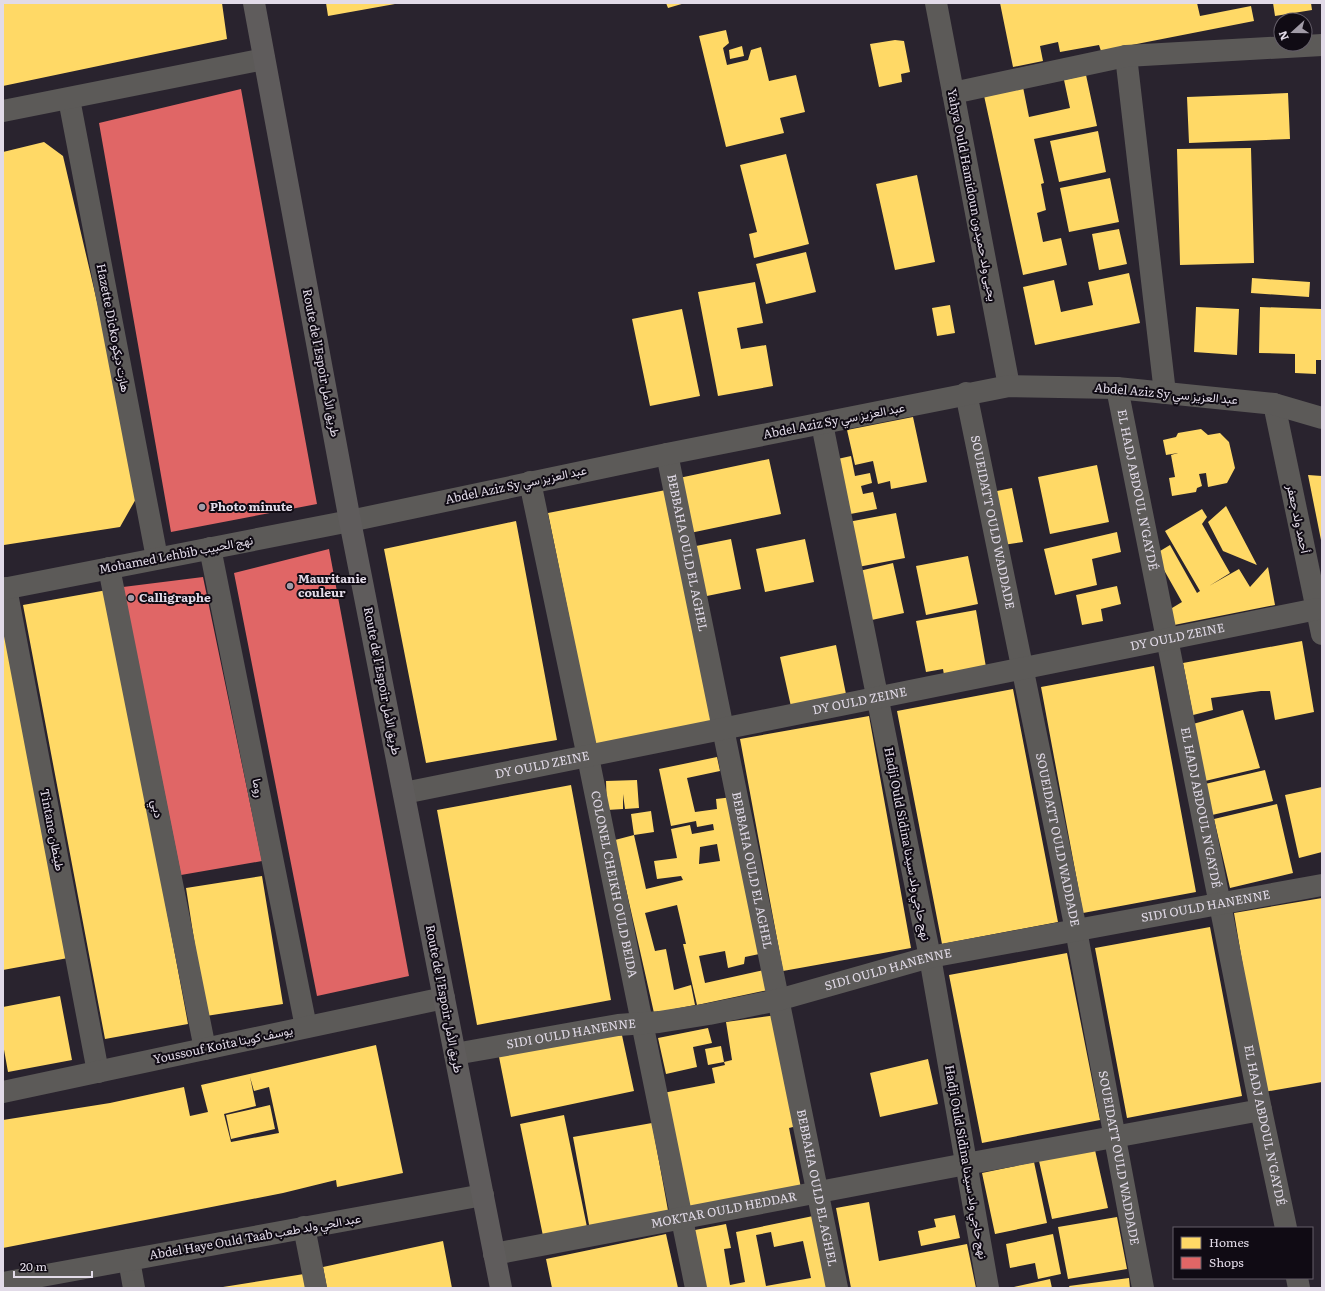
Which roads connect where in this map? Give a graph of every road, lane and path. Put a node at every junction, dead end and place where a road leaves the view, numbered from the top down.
1 (254, 3) edge
2 (936, 3) edge
3 (1322, 45) edge
4 (1126, 56) junction
5 (264, 59) junction
6 (953, 93) junction
7 (69, 98) junction
8 (3, 111) edge
9 (1009, 386) junction
10 (1117, 388) junction
11 (1165, 393) junction
12 (966, 394) junction
13 (1274, 404) junction
14 (1322, 418) edge
15 (822, 424) junction
16 (667, 454) junction
17 (530, 482) junction
18 (350, 521) junction
19 (210, 548) junction
20 (157, 558) junction
21 (109, 568) junction
22 (4, 589) edge
23 (1317, 609) junction
24 (1322, 634) edge
25 (1167, 639) junction
26 (1022, 669) junction
27 (877, 698) junction
28 (723, 729) junction
29 (588, 757) junction
30 (404, 794) junction
31 (1322, 884) edge
32 (1219, 903) junction
33 (1076, 930) junction
34 (930, 957) junction
35 (444, 998) junction
36 (778, 1000) junction
37 (642, 1023) junction
38 (306, 1027) junction
39 (205, 1049) junction
40 (456, 1054) junction
41 (98, 1072) junction
42 (4, 1090) edge
43 (1261, 1110) junction
44 (1115, 1138) junction
45 (966, 1164) junction
46 (818, 1193) junction
47 (482, 1195) junction
48 (683, 1218) junction
49 (304, 1227) junction
50 (1286, 1227) edge
51 (494, 1254) junction
52 (129, 1260) junction
53 (17, 1283) edge
54 (134, 1288) edge
55 (316, 1288) edge
56 (501, 1288) edge
57 (696, 1288) edge
58 (837, 1288) edge
59 (988, 1288) edge
60 (1143, 1288) edge

1 - 5 street, Route de l’Espoir طريق الأمل
2 - 6 street, Yahya Ould Hamidoun يحيى ولد حميدون
3 - 4 street
4 - 6 street
4 - 11 street
5 - 7 street
5 - 18 street, Route de l’Espoir طريق الأمل
6 - 9 street, Yahya Ould Hamidoun يحيى ولد حميدون
7 - 8 street
7 - 20 street, Hazette Dicko هازت ديكو
9 - 10 street, Abdel Aziz Sy عبد العزيز سي
9 - 12 street, Abdel Aziz Sy عبد العزيز سي
10 - 11 street, Abdel Aziz Sy عبد العزيز سي
10 - 25 street, EL HADJ ABDOUL N'GAYDÉ
11 - 13 street, Abdel Aziz Sy عبد العزيز سي
12 - 15 street, Abdel Aziz Sy عبد العزيز سي
12 - 26 street, SOUEIDATT OULD WADDADE
13 - 14 street, Abdel Aziz Sy عبد العزيز سي
13 - 23 street, أحمد ولد جعفر
15 - 16 street, Abdel Aziz Sy عبد العزيز سي
15 - 27 street, Hadji Ould Sidina نهج حاجي ولد سيدنا
16 - 17 street, Abdel Aziz Sy عبد العزيز سي
16 - 28 street, BEBBAHA OULD EL AGHEL
17 - 18 street, Abdel Aziz Sy عبد العزيز سي
17 - 29 street, COLONEL CHEIKH OULD BEIDA
18 - 19 street, Mohamed Lehbib نهج الحبيب
18 - 30 street, Route de l’Espoir طريق الأمل
19 - 20 street, Mohamed Lehbib نهج الحبيب
19 - 38 street, روما
20 - 21 street, Mohamed Lehbib نهج الحبيب
21 - 22 street, Mohamed Lehbib نهج الحبيب
21 - 39 street, دبي
22 - 41 street, Tintane طينطان
23 - 24 street, أحمد ولد جعفر
23 - 25 street, DY OULD ZEINE
25 - 26 street, DY OULD ZEINE
25 - 32 street, EL HADJ ABDOUL N'GAYDÉ
26 - 27 street, DY OULD ZEINE
26 - 33 street, SOUEIDATT OULD WADDADE
27 - 28 street, DY OULD ZEINE
27 - 34 street, Hadji Ould Sidina نهج حاجي ولد سيدنا
28 - 29 street, DY OULD ZEINE
28 - 36 street, BEBBAHA OULD EL AGHEL
29 - 30 street, DY OULD ZEINE
29 - 37 street, COLONEL CHEIKH OULD BEIDA
30 - 35 street, Route de l’Espoir طريق الأمل
31 - 32 street, SIDI OULD HANENNE
32 - 33 street, SIDI OULD HANENNE
32 - 43 street, EL HADJ ABDOUL N'GAYDÉ
33 - 34 street, SIDI OULD HANENNE
33 - 44 street, SOUEIDATT OULD WADDADE
34 - 36 street, SIDI OULD HANENNE
34 - 45 street, Hadji Ould Sidina نهج حاجي ولد سيدنا
35 - 38 street, Youssouf Koita يوسف كويتا
35 - 40 street, Route de l’Espoir طريق الأمل
36 - 37 street, SIDI OULD HANENNE
36 - 46 street, BEBBAHA OULD EL AGHEL
37 - 40 street, SIDI OULD HANENNE
37 - 48 street, COLONEL CHEIKH OULD BEIDA
38 - 39 street, Youssouf Koita يوسف كويتا
39 - 41 street, Youssouf Koita يوسف كويتا
40 - 47 street, Route de l’Espoir طريق الأمل
41 - 42 street, Youssouf Koita يوسف كويتا
43 - 44 street, MOKTAR OULD HEDDAR
43 - 50 street, EL HADJ ABDOUL N'GAYDÉ
44 - 45 street, MOKTAR OULD HEDDAR
44 - 60 street, SOUEIDATT OULD WADDADE
45 - 46 street, MOKTAR OULD HEDDAR
45 - 59 street, Hadji Ould Sidina نهج حاجي ولد سيدنا
46 - 48 street, MOKTAR OULD HEDDAR
46 - 58 street, BEBBAHA OULD EL AGHEL
47 - 49 street, Abdel Haye Ould Taab عبد الحي ولد طعب
47 - 51 street, Route de l’Espoir طريق الأمل
48 - 51 street, MOKTAR OULD HEDDAR
48 - 57 street, COLONEL CHEIKH OULD BEIDA
49 - 52 street, Abdel Haye Ould Taab عبد الحي ولد طعب
49 - 55 street
51 - 56 street, Route de l’Espoir طريق الأمل
52 - 53 street, Abdel Haye Ould Taab عبد الحي ولد طعب
52 - 54 street

